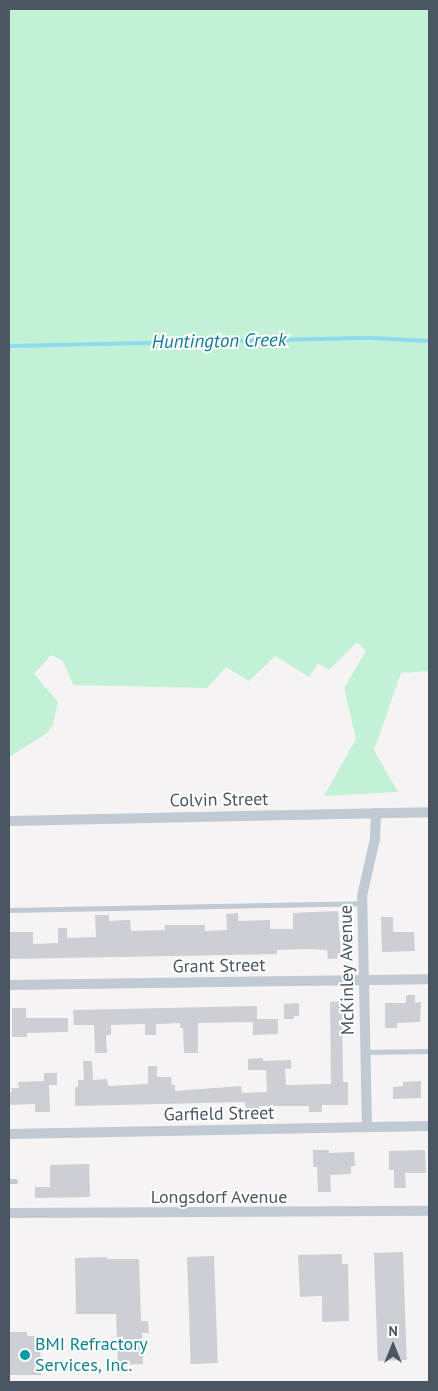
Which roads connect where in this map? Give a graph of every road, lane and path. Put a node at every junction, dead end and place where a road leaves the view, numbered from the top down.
1 (429, 812) edge
2 (376, 814) junction
3 (9, 821) edge
4 (362, 903) junction
5 (9, 910) edge
6 (429, 979) edge
7 (362, 980) junction
8 (9, 986) edge
9 (429, 1050) edge
10 (364, 1052) junction
11 (429, 1126) edge
12 (368, 1127) junction
13 (9, 1134) edge
14 (429, 1211) edge
15 (9, 1213) edge

1 - 2 street, Colvin Street
2 - 3 street, Colvin Street
2 - 4 street, McKinley Avenue
4 - 5 lane
4 - 7 street, McKinley Avenue
6 - 7 street, Grant Street
7 - 8 street, Grant Street
7 - 10 street, McKinley Avenue
9 - 10 lane
10 - 12 street, McKinley Avenue
11 - 12 street, Garfield Street
12 - 13 street, Garfield Street
14 - 15 street, Longsdorf Avenue

